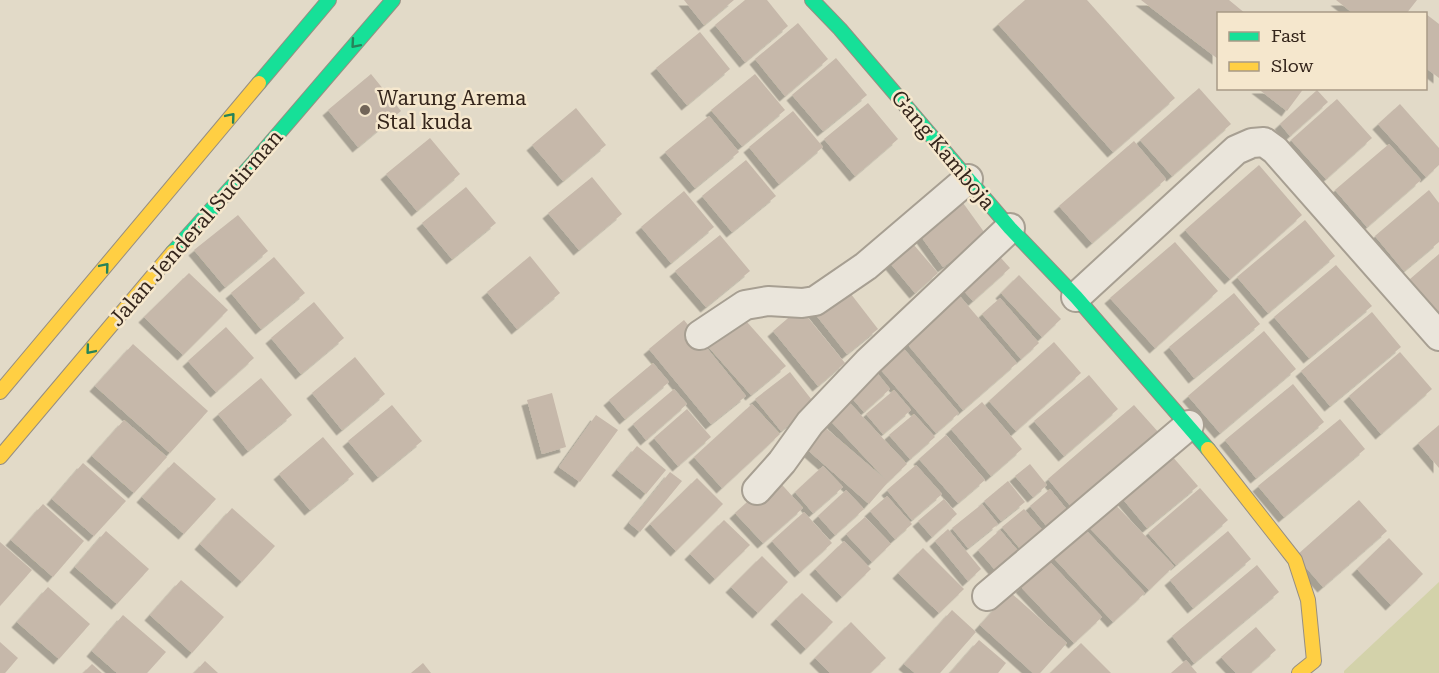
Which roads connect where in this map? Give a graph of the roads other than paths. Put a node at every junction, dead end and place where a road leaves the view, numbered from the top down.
1 (329, 0) edge
2 (393, 0) edge
3 (812, 0) edge
4 (968, 179) junction
5 (1010, 228) junction
6 (1076, 297) junction
7 (700, 335) dead end
8 (1439, 336) edge
9 (0, 392) edge
10 (1189, 425) junction
11 (0, 457) edge
12 (757, 490) dead end
13 (987, 596) dead end
14 (1299, 673) edge

9 -> 1 main road, Jalan Jenderal Sudirman
2 -> 11 main road, Jalan Jenderal Sudirman
3 - 4 main road, Gang Kamboja
4 - 5 main road, Gang Kamboja
4 - 7 street
5 - 6 main road, Gang Kamboja
5 - 12 street
6 - 8 street
6 - 10 main road, Gang Kamboja
10 - 13 street
10 - 14 main road, Gang Kamboja

